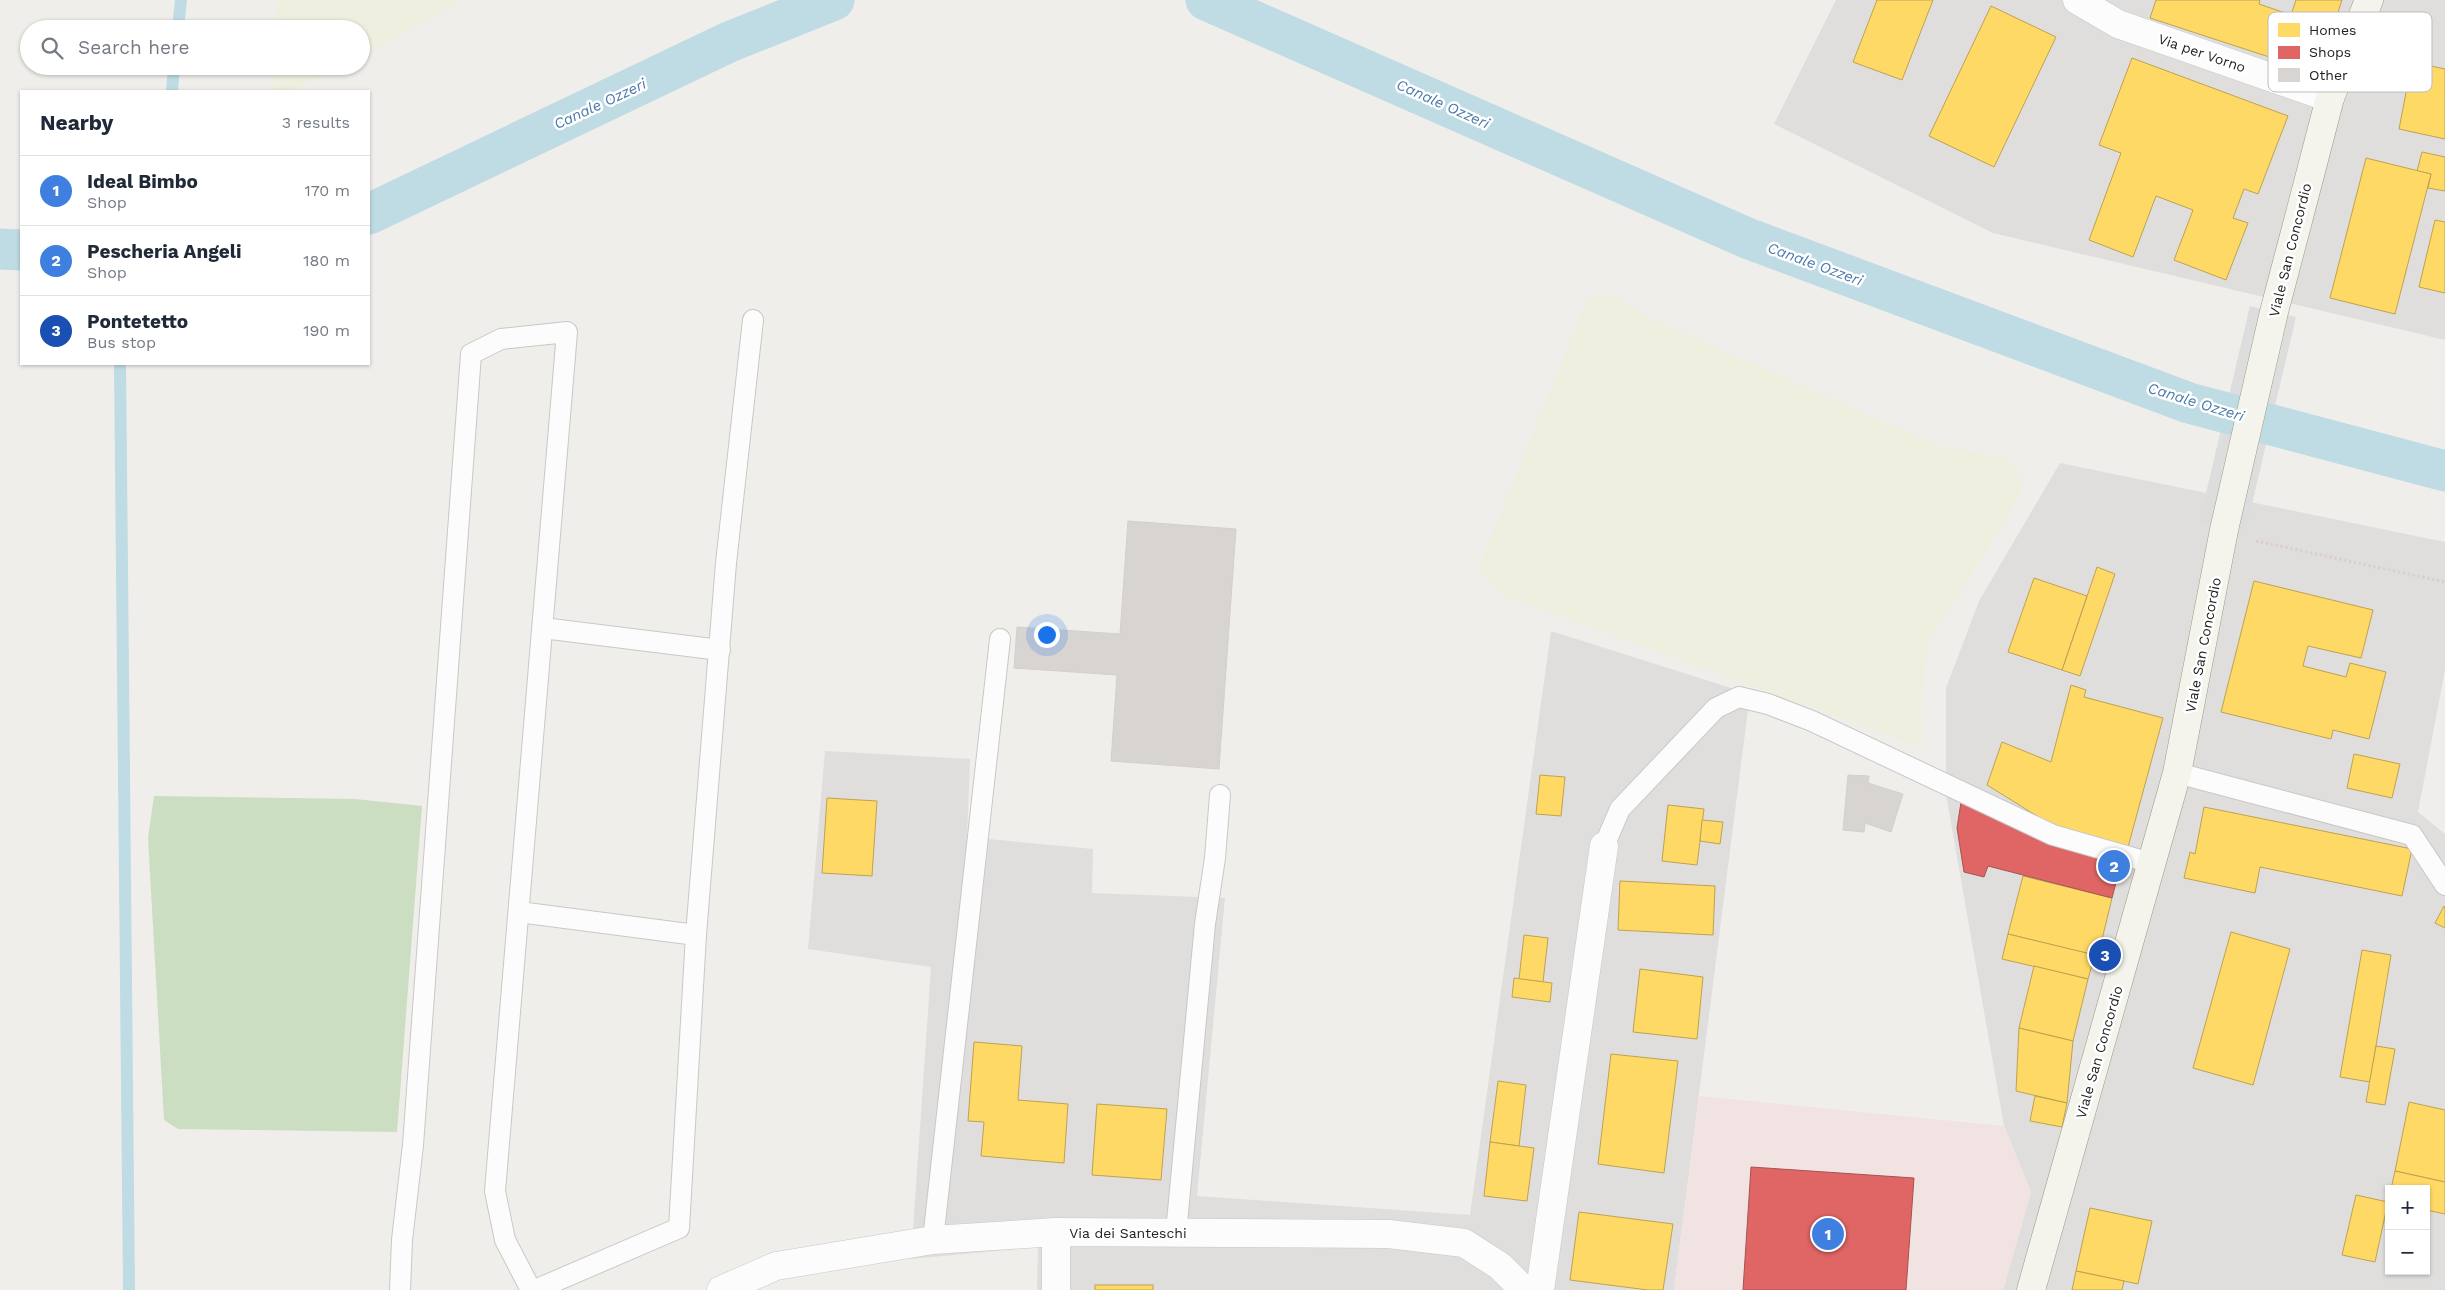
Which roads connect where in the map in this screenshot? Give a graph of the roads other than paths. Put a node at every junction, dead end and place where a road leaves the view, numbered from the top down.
1 (2077, 0) edge
2 (2369, 0) edge
3 (2364, 12) edge
4 (2268, 76) edge
5 (2313, 92) edge
6 (2332, 92) edge
7 (2330, 98) junction
8 (753, 320) dead end
9 (542, 628) junction
10 (1000, 639) dead end
11 (720, 650) junction
12 (2177, 773) junction
13 (1220, 794) dead end
14 (1604, 846) joint
15 (2151, 863) junction
16 (2445, 885) edge
17 (519, 912) junction
18 (696, 935) junction
19 (1056, 1232) junction
20 (1176, 1233) junction
21 (933, 1240) junction
22 (400, 1290) edge
23 (533, 1290) edge
24 (721, 1290) edge
25 (1056, 1290) edge
26 (1524, 1290) edge
27 (1540, 1290) edge
28 (2031, 1290) edge

1 - 4 street, Via per Vorno
2 - 3 main road, Viale San Concordio
5 - 7 street, Via per Vorno
6 - 7 main road, Viale San Concordio
7 - 12 main road, Viale San Concordio
8 - 11 lane
9 - 11 lane
9 - 17 lane
9 - 22 lane
10 - 21 lane
11 - 18 lane
12 - 15 main road, Viale San Concordio
12 - 16 lane
13 - 20 lane
14 - 15 lane
14 - 27 street
15 - 28 main road, Viale San Concordio
17 - 18 lane
17 - 23 lane
18 - 23 lane
19 - 20 street, Via dei Santeschi
19 - 21 street, Via dei Santeschi
19 - 25 street
20 - 26 street, Via dei Santeschi
21 - 24 street, Via dei Santeschi

